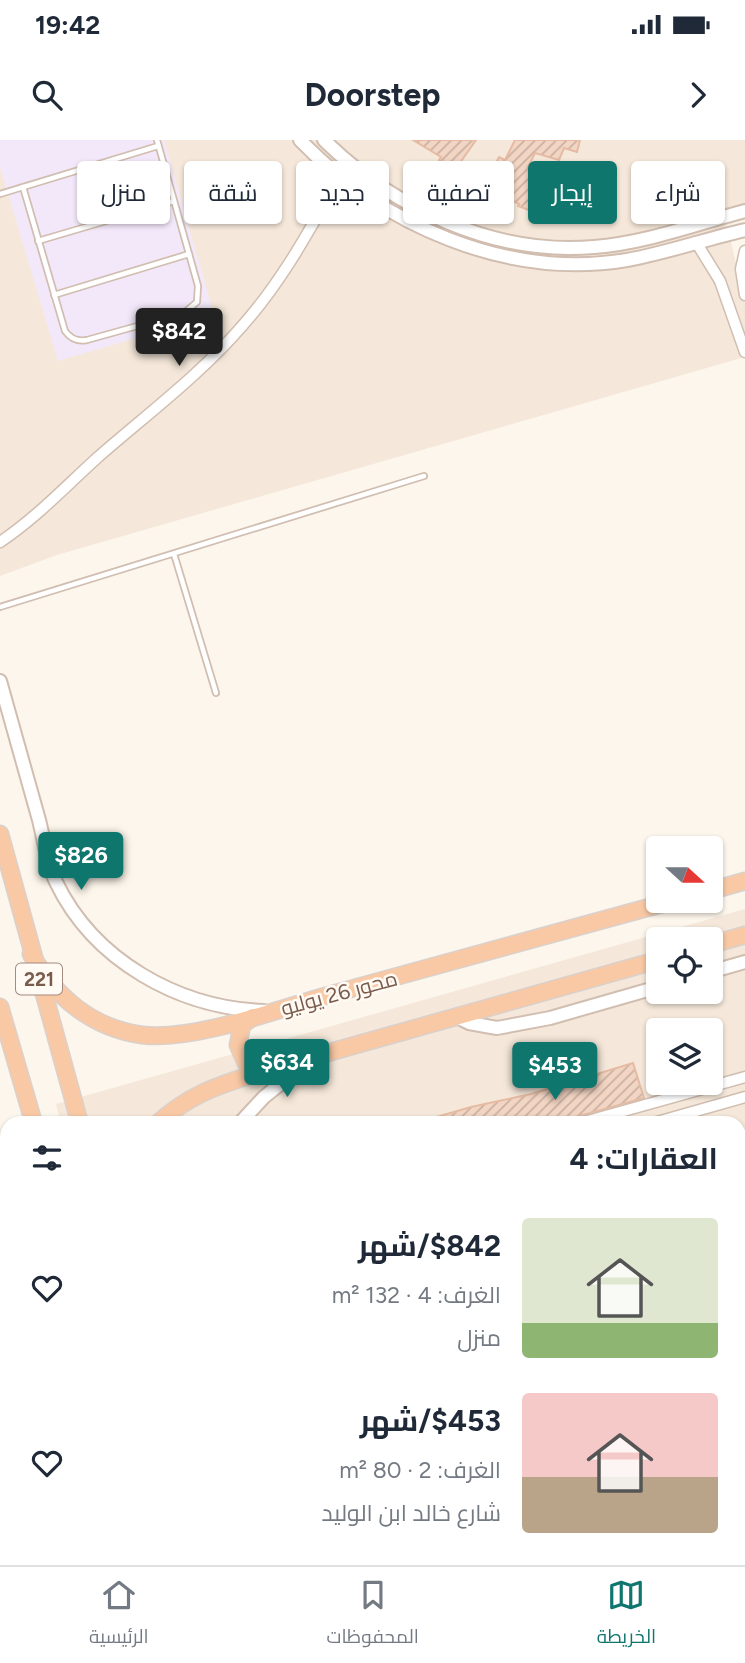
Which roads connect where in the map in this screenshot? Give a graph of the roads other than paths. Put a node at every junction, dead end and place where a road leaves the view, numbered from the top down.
1 (300, 140) edge
2 (324, 140) edge
3 (158, 143) edge
4 (322, 161) edge
5 (23, 187) junction
6 (0, 194) edge
7 (174, 201) junction
8 (389, 210) edge
9 (745, 211) edge
10 (313, 224) edge
11 (691, 225) junction
12 (745, 230) edge
13 (38, 241) junction
14 (696, 242) junction
15 (745, 251) edge
16 (189, 254) junction
17 (54, 295) junction
18 (745, 295) edge
19 (745, 351) edge
20 (424, 476) dead end
21 (0, 542) edge
22 (174, 554) junction
23 (0, 607) edge
24 (0, 681) edge
25 (216, 693) dead end
26 (0, 834) edge
27 (745, 881) edge
28 (723, 887) edge
29 (646, 908) edge
30 (745, 935) edge
31 (723, 941) edge
32 (32, 954) junction
33 (745, 962) edge
34 (646, 963) edge
35 (723, 968) edge
36 (646, 990) edge
37 (0, 1007) edge
38 (272, 1011) junction
39 (455, 1016) junction
40 (253, 1017) junction
41 (316, 1056) junction
42 (263, 1071) junction
43 (745, 1077) edge
44 (723, 1083) edge
45 (681, 1095) joint
46 (745, 1097) edge
47 (687, 1113) junction
48 (32, 1116) edge
49 (78, 1116) edge
50 (167, 1116) edge
51 (246, 1116) edge
52 (606, 1116) edge
53 (677, 1116) edge

1 - 4 street
2 - 11 street
3 - 5 lane
3 - 7 lane
5 - 6 lane
5 - 13 lane
7 - 13 lane
7 - 16 lane
8 - 14 street
9 - 11 street
10 - 21 street
11 - 14 street
12 - 14 street
13 - 17 lane
14 - 19 street
15 - 18 street
16 - 17 lane
16 - 17 lane
20 - 22 lane
22 - 23 lane
22 - 25 lane
24 - 38 street
26 - 32 highway, 221
27 - 28 highway
29 - 38 highway, محور 26 يوليو
30 - 31 highway
32 - 40 highway, محور 26 يوليو
32 - 49 highway, 221
33 - 35 street
34 - 39 highway
36 - 39 street
37 - 48 highway, 221
38 - 40 highway, محور 26 يوليو
39 - 41 highway
40 - 42 highway
41 - 42 highway
41 - 51 street
42 - 50 highway
43 - 44 street
45 - 47 street
45 - 52 street
46 - 47 street
47 - 53 street

